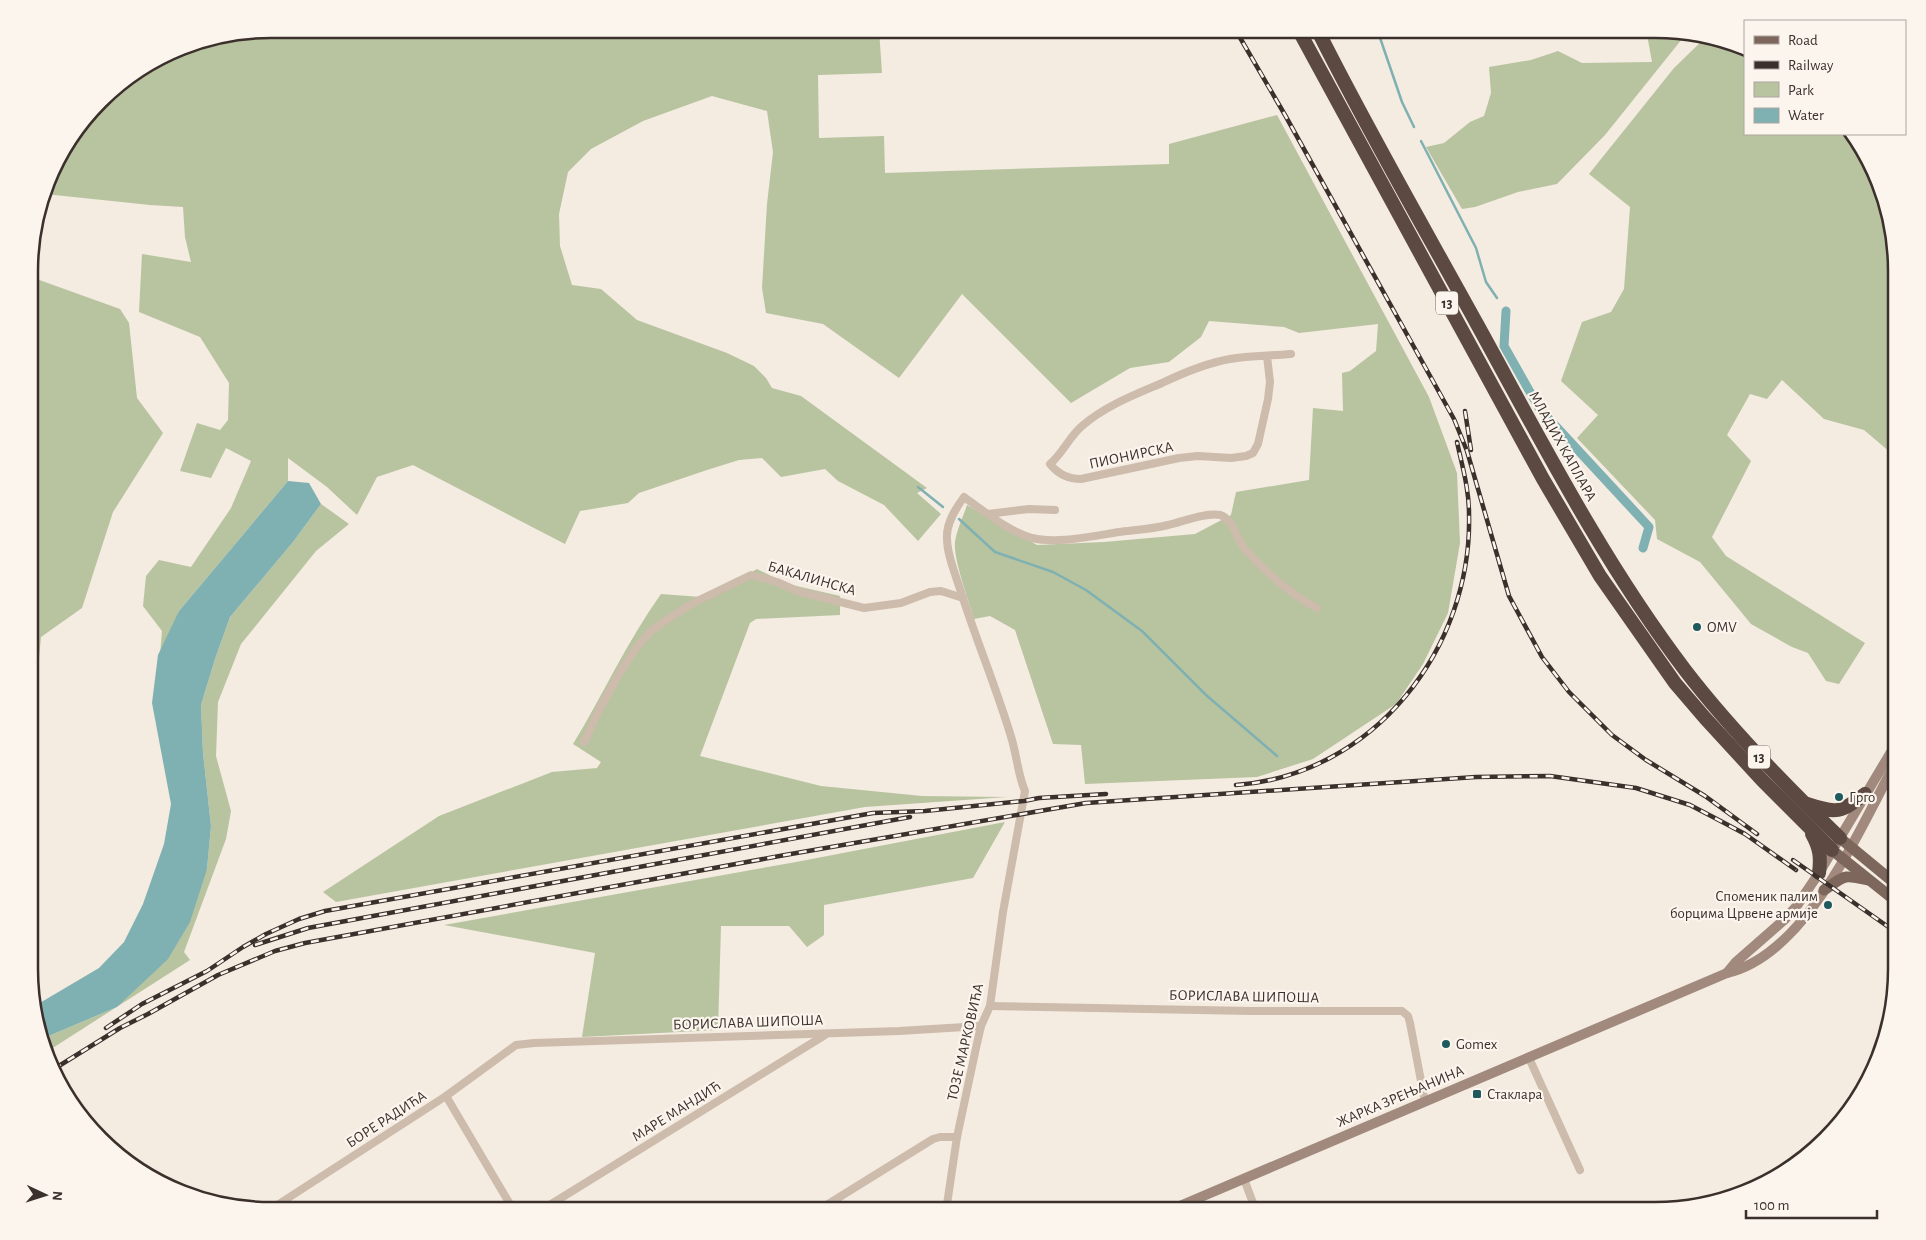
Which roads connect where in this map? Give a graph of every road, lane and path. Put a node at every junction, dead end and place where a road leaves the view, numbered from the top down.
1 (1303, 38) edge
2 (1321, 38) edge
3 (1290, 354) dead end
4 (1268, 356) junction
5 (1055, 510) dead end
6 (988, 514) junction
7 (963, 598) junction
8 (1317, 608) dead end
9 (584, 742) dead end
10 (1888, 757) edge
11 (1888, 777) edge
12 (1865, 794) junction
13 (1804, 803) junction
14 (1810, 829) junction
15 (1836, 844) junction
16 (1851, 848) junction
17 (1844, 860) junction
18 (1819, 873) junction
19 (1888, 878) edge
20 (1869, 880) junction
21 (1824, 890) junction
22 (1888, 895) edge
23 (1727, 973) junction
24 (990, 1006) junction
25 (981, 1026) junction
26 (826, 1034) junction
27 (516, 1046) joint
28 (1529, 1058) junction
29 (446, 1096) junction
30 (1425, 1102) junction
31 (957, 1137) junction
32 (1580, 1170) dead end
33 (1244, 1179) junction
34 (282, 1202) edge
35 (509, 1202) edge
36 (555, 1202) edge
37 (832, 1202) edge
38 (947, 1202) edge
39 (1189, 1202) edge
40 (1253, 1202) edge

1 - 14 highway, 13
2 - 13 highway, МЛАДИХ КАПЛАРА / 13
3 - 4 street, ПИОНИРСКА
4 - 4 street, ПИОНИРСКА
5 - 6 street
6 - 7 street
6 - 8 street
7 - 9 street, БАКАЛИНСКА
7 - 24 street, ТОЗЕ МАРКОВИЋА
10 - 12 street, ЖАРКА ЗРЕЊАНИНА
11 - 16 street, ЖАРКА ЗРЕЊАНИНА
12 - 13 highway
12 - 15 street, ЖАРКА ЗРЕЊАНИНА
13 - 15 highway, МЛАДИХ КАПЛАРА / 13
14 - 15 highway, 13
14 - 18 highway
15 - 16 main road, 13
15 - 17 main road, 13
15 - 18 street, ЖАРКА ЗРЕЊАНИНА
16 - 17 street, ЖАРКА ЗРЕЊАНИНА
16 - 19 main road, 13
17 - 20 main road, 13
17 - 21 street, ЖАРКА ЗРЕЊАНИНА
18 - 23 street, ЖАРКА ЗРЕЊАНИНА
20 - 21 main road
20 - 22 main road, 13
21 - 23 street, ЖАРКА ЗРЕЊАНИНА
23 - 28 street, ЖАРКА ЗРЕЊАНИНА
24 - 25 street, ТОЗЕ МАРКОВИЋА
24 - 30 street, БОРИСЛАВА ШИПОША
25 - 26 street, БОРИСЛАВА ШИПОША
25 - 31 street, ТОЗЕ МАРКОВИЋА
26 - 27 street, БОРИСЛАВА ШИПОША
26 - 36 street, МАРЕ МАНДИЋ
27 - 29 street, БОРЕ РАДИЋА
28 - 30 street, ЖАРКА ЗРЕЊАНИНА
28 - 32 street
29 - 34 street, БОРЕ РАДИЋА
29 - 35 street
30 - 33 street, ЖАРКА ЗРЕЊАНИНА
31 - 37 street
31 - 38 street, ТОЗЕ МАРКОВИЋА
33 - 39 street, ЖАРКА ЗРЕЊАНИНА
33 - 40 street

